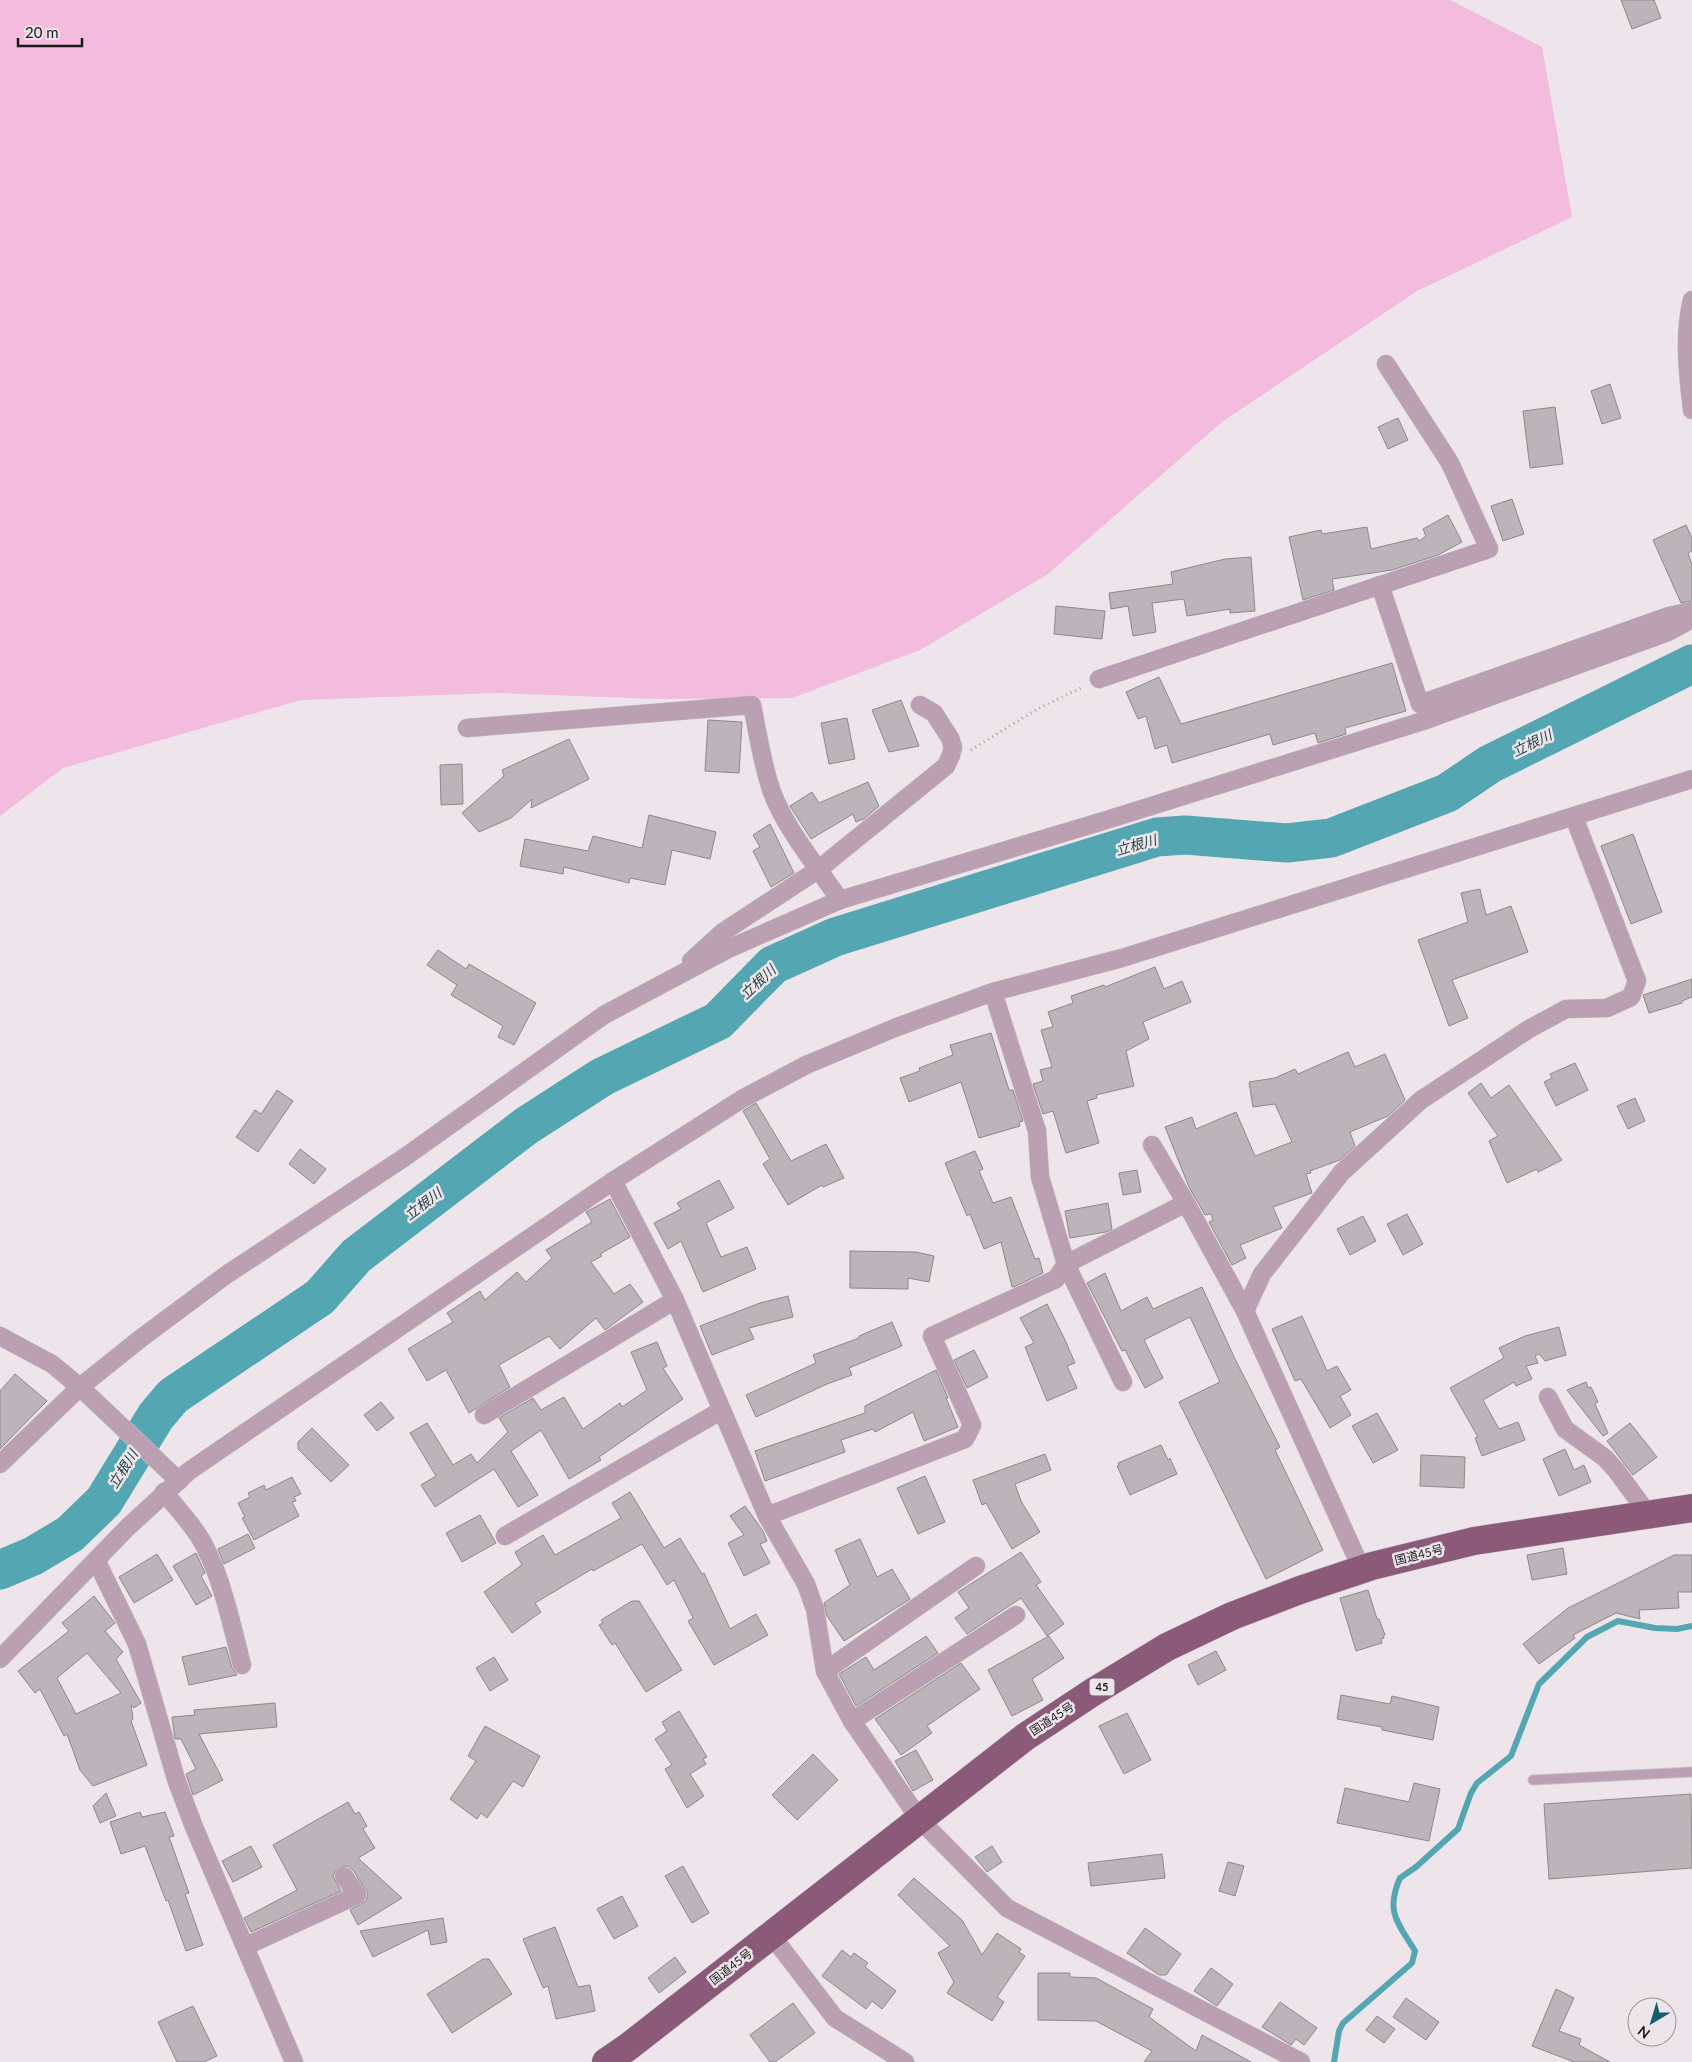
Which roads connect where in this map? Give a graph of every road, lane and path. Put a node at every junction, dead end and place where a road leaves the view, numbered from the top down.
1 (1692, 300) edge
2 (1386, 364) dead end
3 (1692, 410) edge
4 (1380, 586) junction
5 (1692, 611) edge
6 (1692, 619) edge
7 (1099, 679) joint
8 (920, 705) dead end
9 (467, 728) dead end
10 (946, 766) junction
11 (1692, 779) edge
12 (1574, 817) junction
13 (819, 869) junction
14 (840, 900) junction
15 (672, 978) junction
16 (993, 992) junction
17 (1152, 1145) dead end
18 (613, 1180) junction
19 (1186, 1203) junction
20 (1066, 1264) junction
21 (676, 1300) junction
22 (1245, 1311) junction
23 (0, 1336) edge
24 (1123, 1382) dead end
25 (83, 1389) junction
26 (1548, 1397) dead end
27 (722, 1410) junction
28 (484, 1415) dead end
29 (0, 1464) edge
30 (174, 1477) junction
31 (164, 1492) junction
32 (1692, 1508) edge
33 (1648, 1514) junction
34 (767, 1516) junction
35 (506, 1536) dead end
36 (96, 1560) junction
37 (976, 1566) dead end
38 (1362, 1570) junction
39 (1016, 1615) dead end
40 (0, 1659) edge
41 (242, 1665) dead end
42 (825, 1671) junction
43 (852, 1721) junction
44 (1692, 1772) edge
45 (1533, 1780) dead end
46 (920, 1820) junction
47 (344, 1876) dead end
48 (772, 1936) junction
49 (246, 1946) junction
50 (294, 2062) edge
51 (606, 2062) edge
52 (906, 2062) edge
53 (1301, 2062) edge

1 - 3 street
2 - 4 street
4 - 5 street
4 - 7 street
6 - 14 street
7 - 10 path
8 - 10 street
9 - 13 street
10 - 13 street
11 - 12 street
12 - 16 street
12 - 22 street
13 - 14 street
13 - 15 street
14 - 15 street
15 - 25 street
16 - 18 street
16 - 20 street
17 - 19 street
18 - 21 street
18 - 30 street
19 - 20 street
19 - 22 street
20 - 24 street
20 - 34 street
21 - 27 street
21 - 28 street
22 - 38 street
23 - 25 street
25 - 29 street
25 - 30 street
26 - 33 street
27 - 34 street
27 - 35 street
30 - 31 street
31 - 36 street
31 - 41 street
32 - 33 highway, 国道45号 / 45
33 - 38 highway, 国道45号 / 45
34 - 42 street
36 - 40 street
36 - 49 street
37 - 42 street
38 - 46 highway, 国道45号 / 45
39 - 43 street
42 - 43 street
43 - 46 street
44 - 45 lane
46 - 48 highway, 国道45号 / 45
46 - 53 street
47 - 49 street
48 - 51 highway, 国道45号 / 45
48 - 52 street
49 - 50 street

